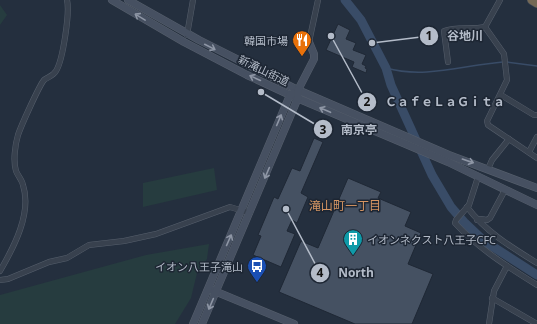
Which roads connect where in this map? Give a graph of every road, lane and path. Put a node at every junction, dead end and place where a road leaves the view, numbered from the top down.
1 (67, 0) edge
2 (112, 0) edge
3 (128, 0) edge
4 (193, 0) edge
5 (318, 0) edge
6 (500, 0) edge
7 (532, 0) edge
8 (537, 4) edge
9 (485, 28) junction
10 (187, 35) junction
11 (309, 42) joint
12 (448, 62) dead end
13 (298, 90) junction
14 (290, 95) junction
15 (501, 95) junction
16 (298, 98) junction
17 (537, 114) edge
18 (509, 138) junction
19 (537, 138) edge
20 (529, 152) junction
21 (537, 158) edge
22 (488, 169) junction
23 (478, 177) junction
24 (537, 188) edge
25 (505, 190) junction
26 (537, 205) edge
27 (466, 208) junction
28 (242, 210) junction
29 (250, 213) junction
30 (477, 220) junction
31 (537, 263) edge
32 (506, 266) junction
33 (0, 271) edge
34 (0, 280) edge
35 (537, 285) edge
36 (208, 288) junction
37 (216, 292) junction
38 (492, 298) junction
39 (193, 324) edge
40 (202, 324) edge
41 (294, 324) edge
42 (489, 324) edge
43 (537, 324) edge

1 - 33 street
14 -> 2 main road, 新滝山街道
3 - 10 main road, 新滝山街道
4 - 10 street
5 - 11 street
6 - 9 street
7 - 8 highway
9 - 12 street
9 - 15 street
10 -> 13 main road, 新滝山街道
11 - 13 main road
13 - 14 main road
13 - 16 main road
13 -> 22 main road, 新滝山街道
14 - 16 main road, 新滝山街道
28 -> 14 main road
15 - 17 street
15 - 18 street
23 -> 16 main road, 新滝山街道
16 -> 29 main road
18 - 20 street
18 - 22 street
19 - 20 street
20 - 21 street
22 - 24 main road
23 - 25 main road
23 - 27 street
25 - 26 main road
25 - 30 street
27 - 30 street
27 - 32 street
28 - 29 street
28 - 34 street
36 -> 28 main road
29 - 37 main road
30 - 31 street
32 - 35 street
32 - 38 street
36 - 37 main road
36 - 39 main road
37 -> 40 main road
37 - 41 main road
38 - 42 street
38 - 43 street

